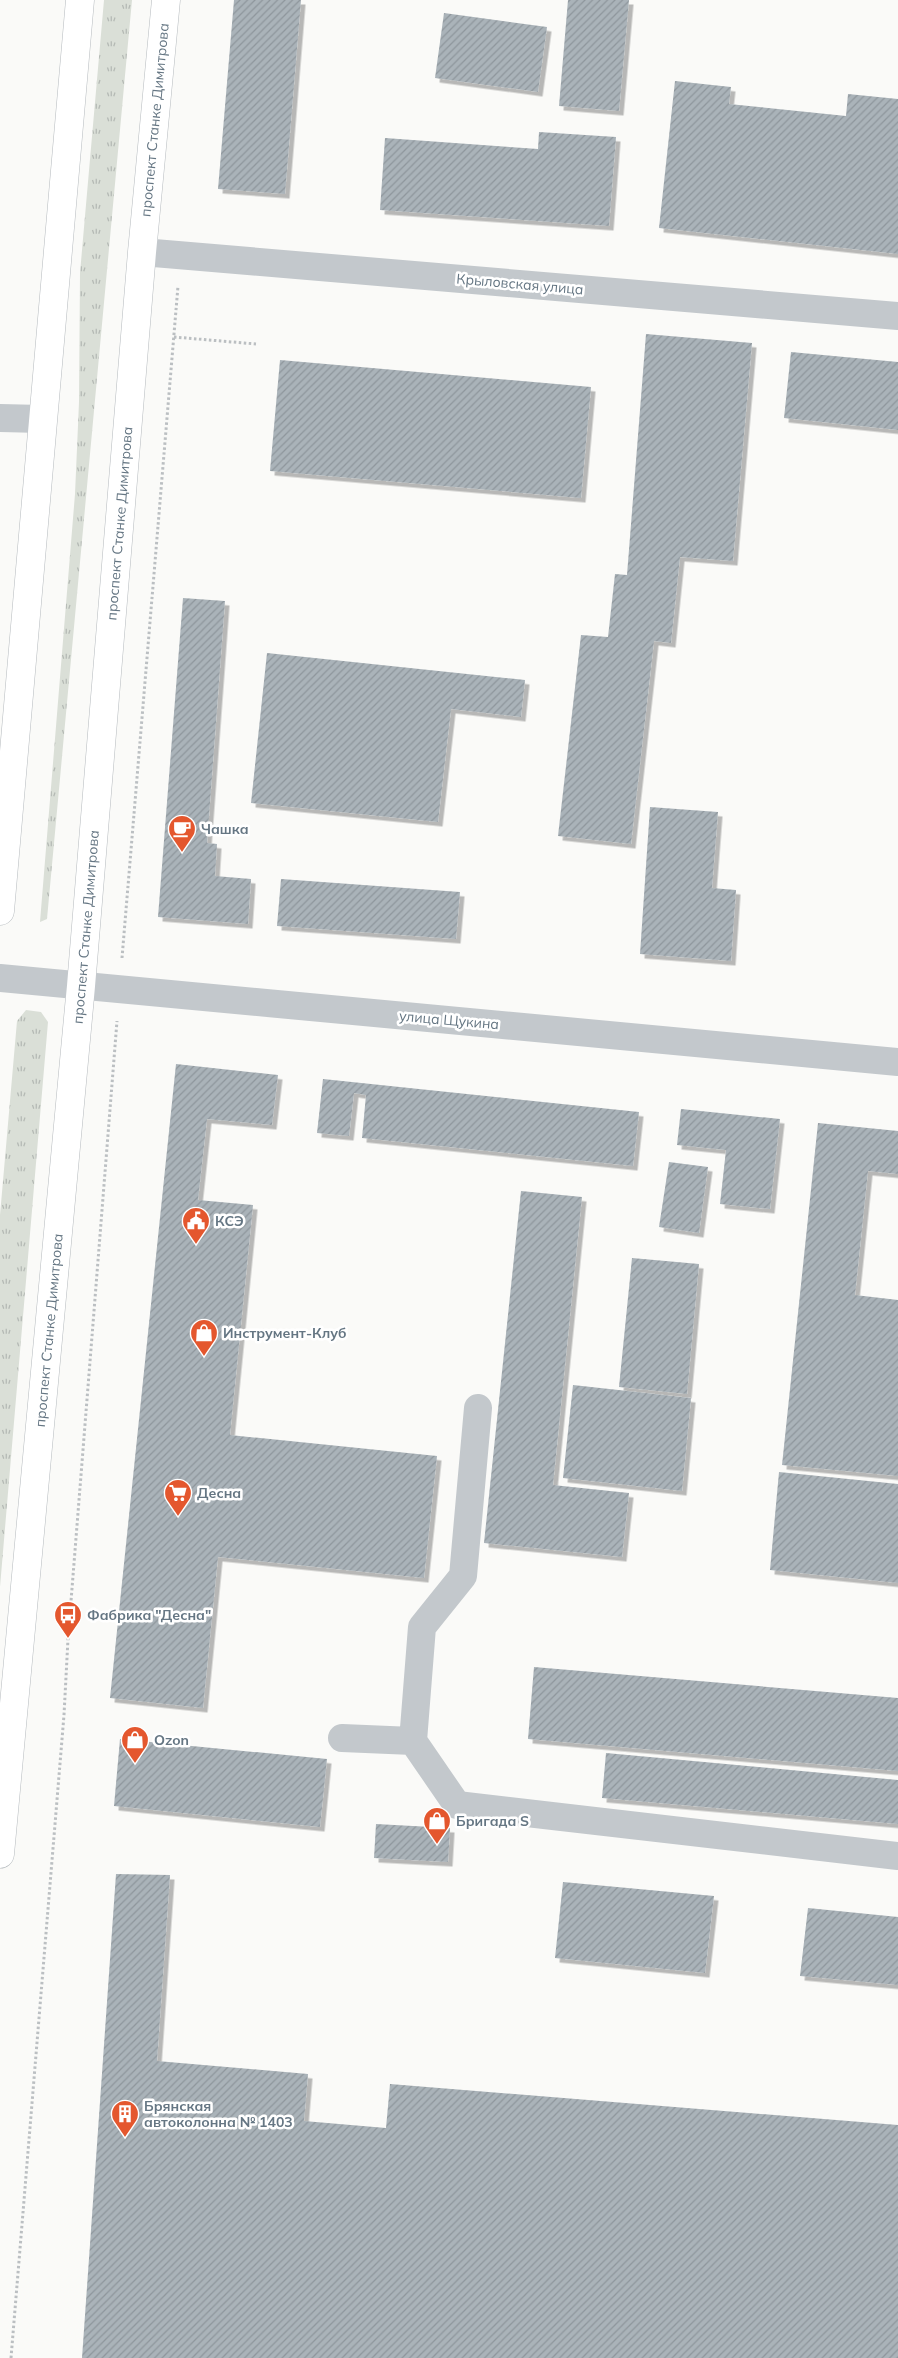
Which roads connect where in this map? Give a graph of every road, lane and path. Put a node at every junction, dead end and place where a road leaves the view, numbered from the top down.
1 (80, 0) edge
2 (166, 0) edge
3 (142, 252) junction
4 (180, 256) junction
5 (898, 316) edge
6 (174, 337) junction
7 (256, 344) dead end
8 (0, 418) edge
9 (42, 419) junction
10 (7, 749) edge
11 (0, 911) edge
12 (0, 978) edge
13 (81, 986) junction
14 (120, 989) junction
15 (898, 1062) edge
16 (478, 1408) dead end
17 (342, 1738) dead end
18 (413, 1741) junction
19 (0, 1854) edge
20 (898, 1856) edge
21 (11, 2358) edge

1 - 9 main road
2 - 3 main road, проспект Станке Димитрова
3 - 4 street, Крыловская улица
3 - 13 main road, проспект Станке Димитрова
4 - 5 street, Крыловская улица
4 - 6 path
6 - 7 path
6 - 14 path
8 - 9 street
9 - 10 main road
10 - 11 main road
12 - 13 street, улица Щукина
13 - 14 street, улица Щукина
13 - 19 main road, проспект Станке Димитрова
14 - 15 street, улица Щукина
14 - 21 path
16 - 18 street
17 - 18 street
18 - 20 street

